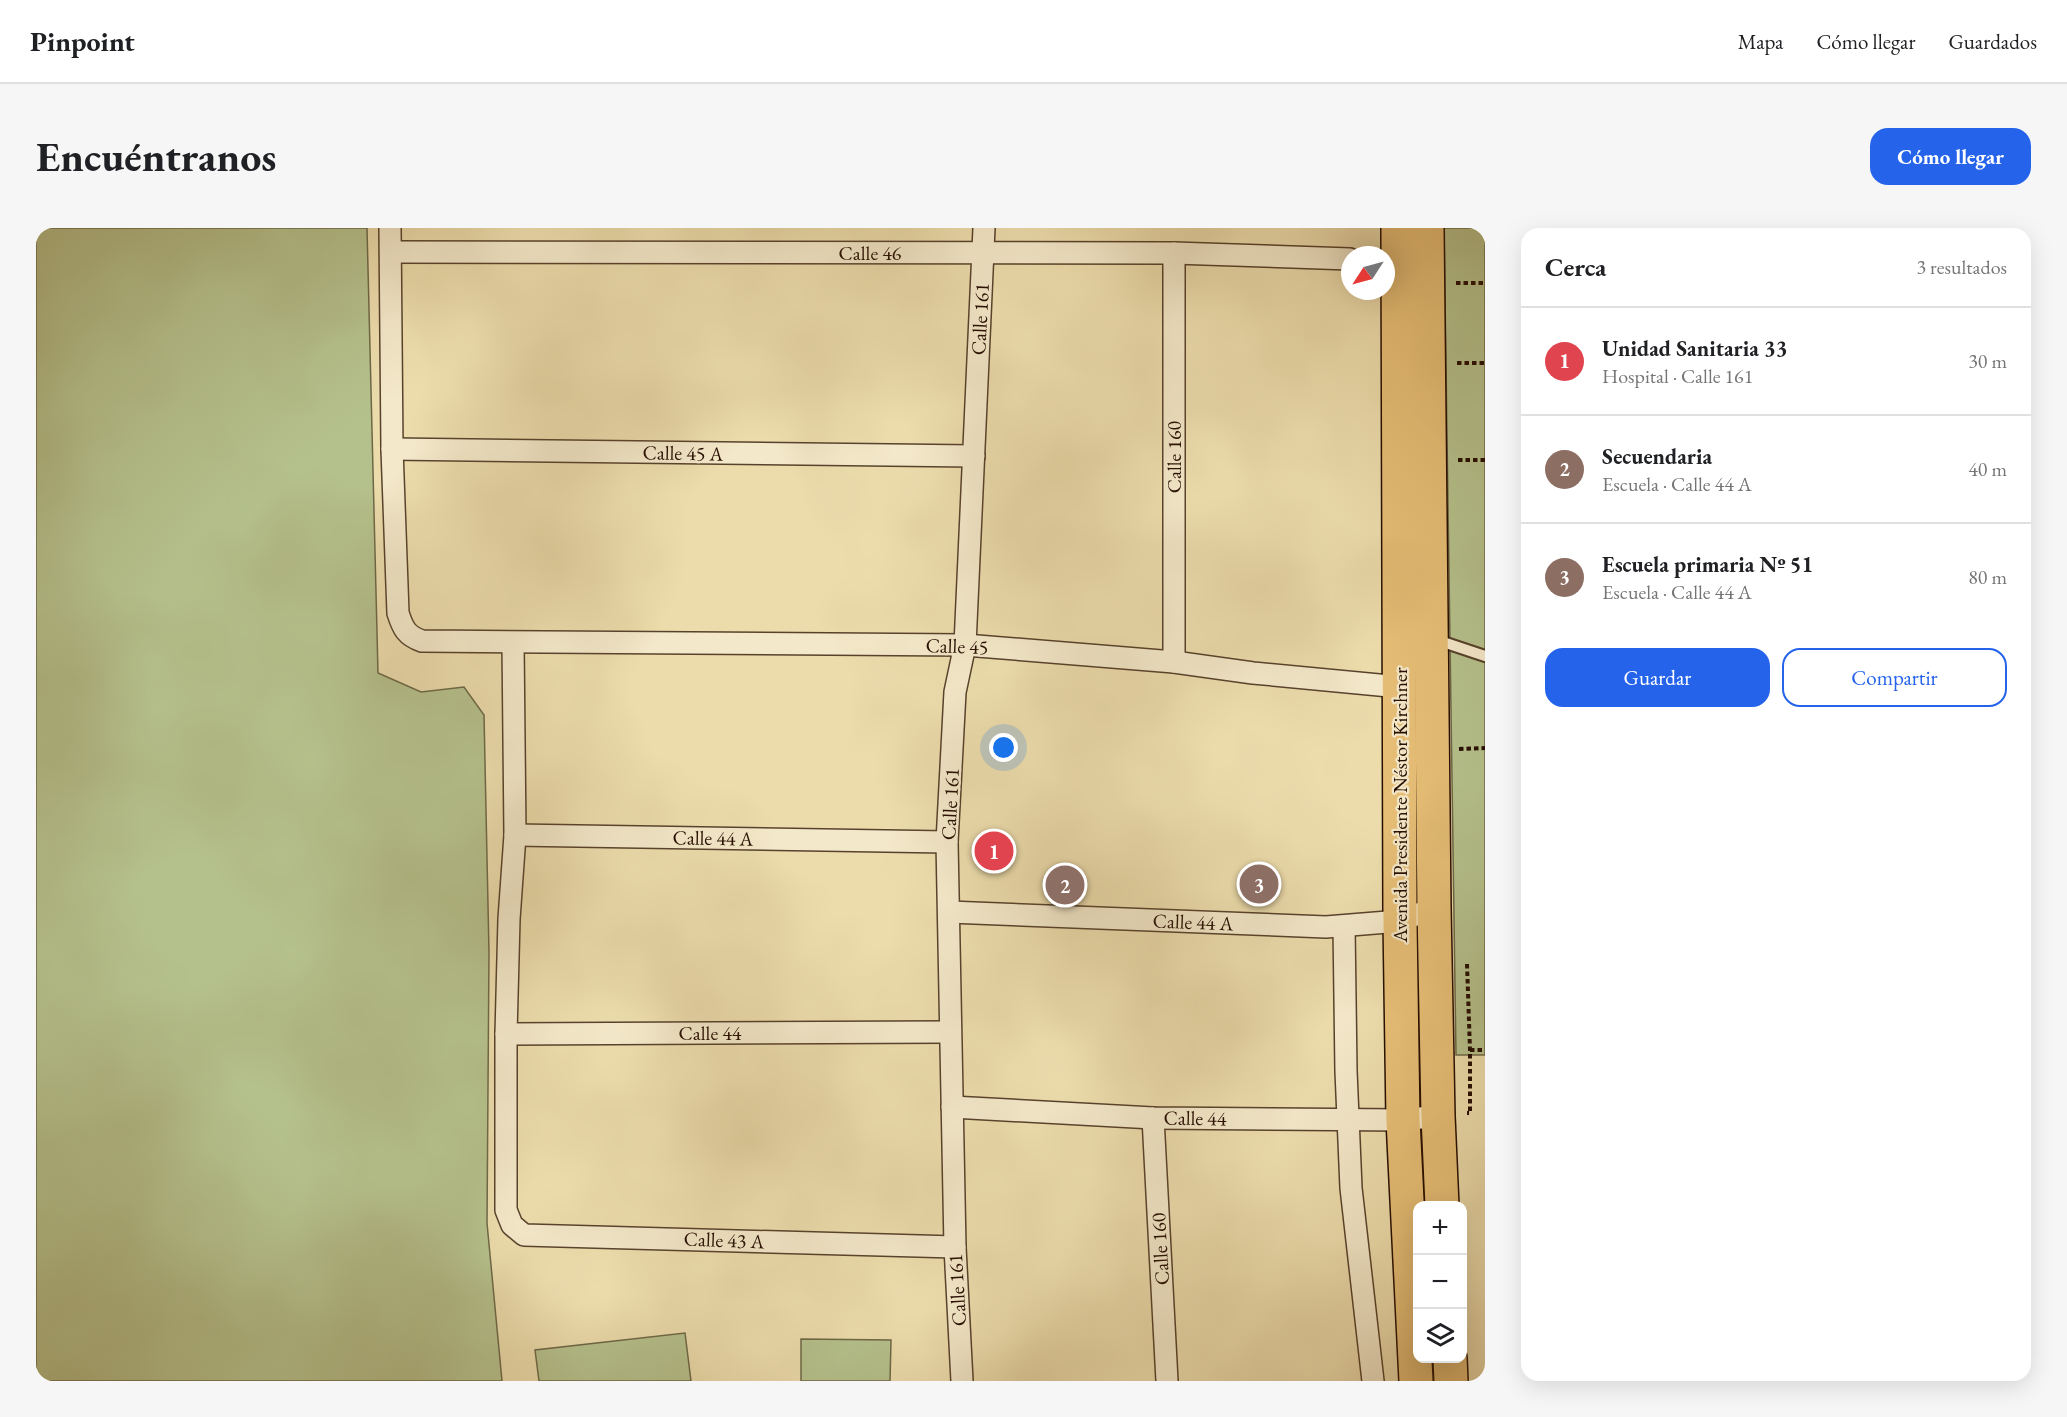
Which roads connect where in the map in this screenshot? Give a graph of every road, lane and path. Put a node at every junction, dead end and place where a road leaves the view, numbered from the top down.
1 (390, 228) edge
2 (984, 228) edge
3 (1398, 228) edge
4 (1427, 228) edge
5 (391, 252) junction
6 (983, 253) junction
7 (1174, 253) junction
8 (1341, 259) edge
9 (1403, 262) edge
10 (1453, 283) dead end
11 (1485, 283) edge
12 (1454, 363) dead end
13 (1485, 363) edge
14 (392, 449) junction
15 (974, 456) junction
16 (1455, 460) dead end
17 (1485, 460) edge
18 (1431, 638) junction
19 (513, 643) junction
20 (965, 645) junction
21 (1485, 656) edge
22 (1174, 662) junction
23 (1400, 687) junction
24 (1485, 748) edge
25 (1458, 749) dead end
26 (514, 835) junction
27 (947, 842) junction
28 (1434, 908) junction
29 (949, 912) junction
30 (1400, 921) junction
31 (1344, 926) junction
32 (950, 1032) junction
33 (506, 1034) junction
34 (1470, 1050) dead end
35 (1485, 1050) edge
36 (952, 1107) junction
37 (1438, 1116) junction
38 (1153, 1118) junction
39 (1348, 1119) junction
40 (1403, 1120) junction
41 (1442, 1201) edge
42 (956, 1247) junction
43 (1450, 1363) edge
44 (962, 1381) edge
45 (1167, 1381) edge
46 (1373, 1381) edge
47 (1416, 1381) edge
48 (1451, 1381) edge

1 - 5 street, Calle 45
2 - 6 street, Calle 161
3 - 9 main road, Avenida Presidente Néstor Kirchner
4 - 9 main road, Avenida Presidente Néstor Kirchner
5 - 6 street, Calle 46
5 - 14 street, Calle 45
6 - 7 street, Calle 46
6 - 15 street, Calle 161
7 - 8 street, Calle 46
7 - 22 street, Calle 160
9 - 18 main road, Avenida Presidente Néstor Kirchner
9 - 23 main road, Avenida Presidente Néstor Kirchner
10 - 11 path
12 - 13 path
14 - 15 street, Calle 45 A
14 - 19 street, Calle 45
15 - 20 street, Calle 161
16 - 17 path
18 - 21 lane
18 - 28 main road, Avenida Presidente Néstor Kirchner
19 - 20 street, Calle 45
19 - 26 street
20 - 22 street, Calle 45
20 - 27 street, Calle 161
22 - 23 street, Calle 45
23 - 30 main road, Avenida Presidente Néstor Kirchner
24 - 25 path
26 - 27 street, Calle 44 A
26 - 33 street
27 - 29 street, Calle 161
28 - 30 street, Calle 44 A
28 - 37 main road, Avenida Presidente Néstor Kirchner
29 - 31 street, Calle 44 A
29 - 32 street, Calle 161
30 - 31 street, Calle 44 A
30 - 40 main road, Avenida Presidente Néstor Kirchner
31 - 39 street
32 - 33 street, Calle 44
32 - 36 street, Calle 161
33 - 42 street, Calle 43 A
34 - 35 path
36 - 38 street, Calle 44
36 - 42 street, Calle 161
37 - 40 street, Calle 44
37 - 41 main road, Avenida Presidente Néstor Kirchner
38 - 39 street, Calle 44
38 - 45 street, Calle 160
39 - 40 street, Calle 44
39 - 46 street
40 - 47 main road, Avenida Presidente Néstor Kirchner
42 - 44 street, Calle 161
43 - 48 main road

